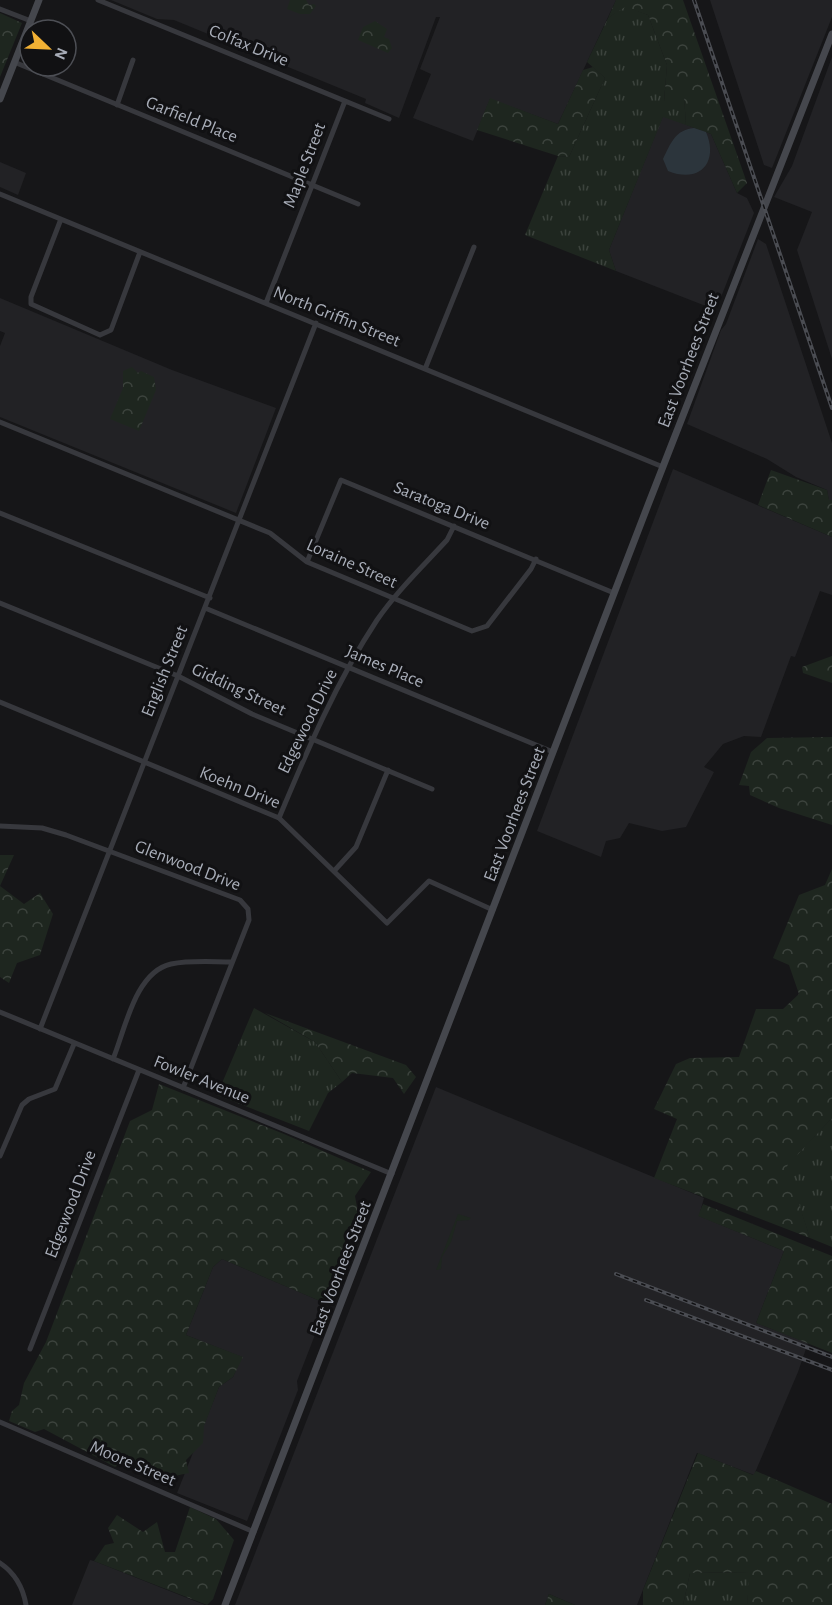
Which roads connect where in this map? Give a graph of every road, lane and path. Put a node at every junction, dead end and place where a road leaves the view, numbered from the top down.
1 (39, 0) edge
2 (98, 0) edge
3 (0, 9) edge
4 (23, 18) edge
5 (32, 18) edge
6 (832, 34) edge
7 (18, 52) edge
8 (134, 60) dead end
9 (14, 62) junction
10 (0, 99) edge
11 (345, 101) junction
12 (117, 105) junction
13 (388, 119) dead end
14 (312, 185) junction
15 (0, 194) edge
16 (358, 204) dead end
17 (61, 219) junction
18 (474, 247) dead end
19 (140, 252) junction
20 (266, 303) junction
21 (316, 323) junction
22 (425, 369) junction
23 (0, 422) edge
24 (663, 467) junction
25 (0, 513) edge
26 (239, 520) junction
27 (454, 526) junction
28 (536, 559) junction
29 (307, 562) junction
30 (614, 593) junction
31 (210, 598) junction
32 (395, 598) junction
33 (0, 603) edge
34 (206, 608) junction
35 (349, 667) junction
36 (178, 676) junction
37 (0, 702) edge
38 (313, 738) junction
39 (553, 752) junction
40 (144, 763) junction
41 (388, 770) junction
42 (432, 789) dead end
43 (279, 818) junction
44 (0, 826) edge
45 (110, 852) junction
46 (335, 870) junction
47 (493, 910) junction
48 (232, 962) junction
49 (0, 1012) edge
50 (40, 1029) junction
51 (74, 1044) junction
52 (113, 1059) junction
53 (139, 1070) junction
54 (183, 1088) junction
55 (0, 1156) edge
56 (392, 1174) junction
57 (30, 1349) dead end
58 (0, 1422) edge
59 (254, 1532) junction
60 (0, 1563) edge
61 (26, 1605) edge
62 (225, 1605) edge

1 - 5 main road
2 - 11 street, Colfax Drive
3 - 4 street
6 - 24 main road, East Voorhees Street
7 - 9 main road
8 - 12 street
9 - 10 main road
9 - 12 street, Garfield Place
11 - 13 street, Colfax Drive
11 - 14 street, Maple Street
12 - 14 street, Garfield Place
14 - 16 street, Garfield Place
14 - 20 street, Maple Street
15 - 17 street, North Griffin Street
17 - 19 street, North Griffin Street
17 - 19 street
18 - 22 street
19 - 20 street, North Griffin Street
20 - 21 street, North Griffin Street
21 - 22 street, North Griffin Street
21 - 26 street, English Street
22 - 24 street, North Griffin Street
23 - 26 street, Loraine Street
24 - 30 main road, East Voorhees Street
25 - 31 street
26 - 29 street, Loraine Street
26 - 31 street, English Street
27 - 28 street, Saratoga Drive
27 - 29 street, Saratoga Drive
27 - 32 street, Edgewood Drive
28 - 30 street, Saratoga Drive
28 - 32 street, Loraine Street
29 - 32 street, Loraine Street
30 - 39 main road, East Voorhees Street
31 - 34 street, English Street
32 - 35 street, Edgewood Drive
33 - 36 street, Gidding Street
34 - 35 street, James Place
34 - 36 street, English Street
35 - 38 street, Edgewood Drive
35 - 39 street, James Place
36 - 38 street, Gidding Street
36 - 40 street, English Street
37 - 40 street, Koehn Drive
38 - 41 street, Gidding Street
38 - 43 street, Edgewood Drive
39 - 47 main road, East Voorhees Street
40 - 43 street, Koehn Drive
40 - 45 street, English Street
41 - 42 street, Gidding Street
41 - 46 street
43 - 46 street, Koehn Drive
44 - 45 street, Glenwood Drive
45 - 48 street, Glenwood Drive
45 - 50 street, English Street
46 - 47 street, Koehn Drive
47 - 56 main road, East Voorhees Street
48 - 52 street
48 - 54 street, Glenwood Drive
49 - 50 street, Fowler Avenue
50 - 51 street, Fowler Avenue
51 - 52 street, Fowler Avenue
51 - 55 street
52 - 53 street, Fowler Avenue
53 - 54 street, Fowler Avenue
53 - 57 street, Edgewood Drive
54 - 56 street, Fowler Avenue
56 - 59 main road, East Voorhees Street
58 - 59 street, Moore Street
59 - 62 main road, East Voorhees Street
60 - 61 street

